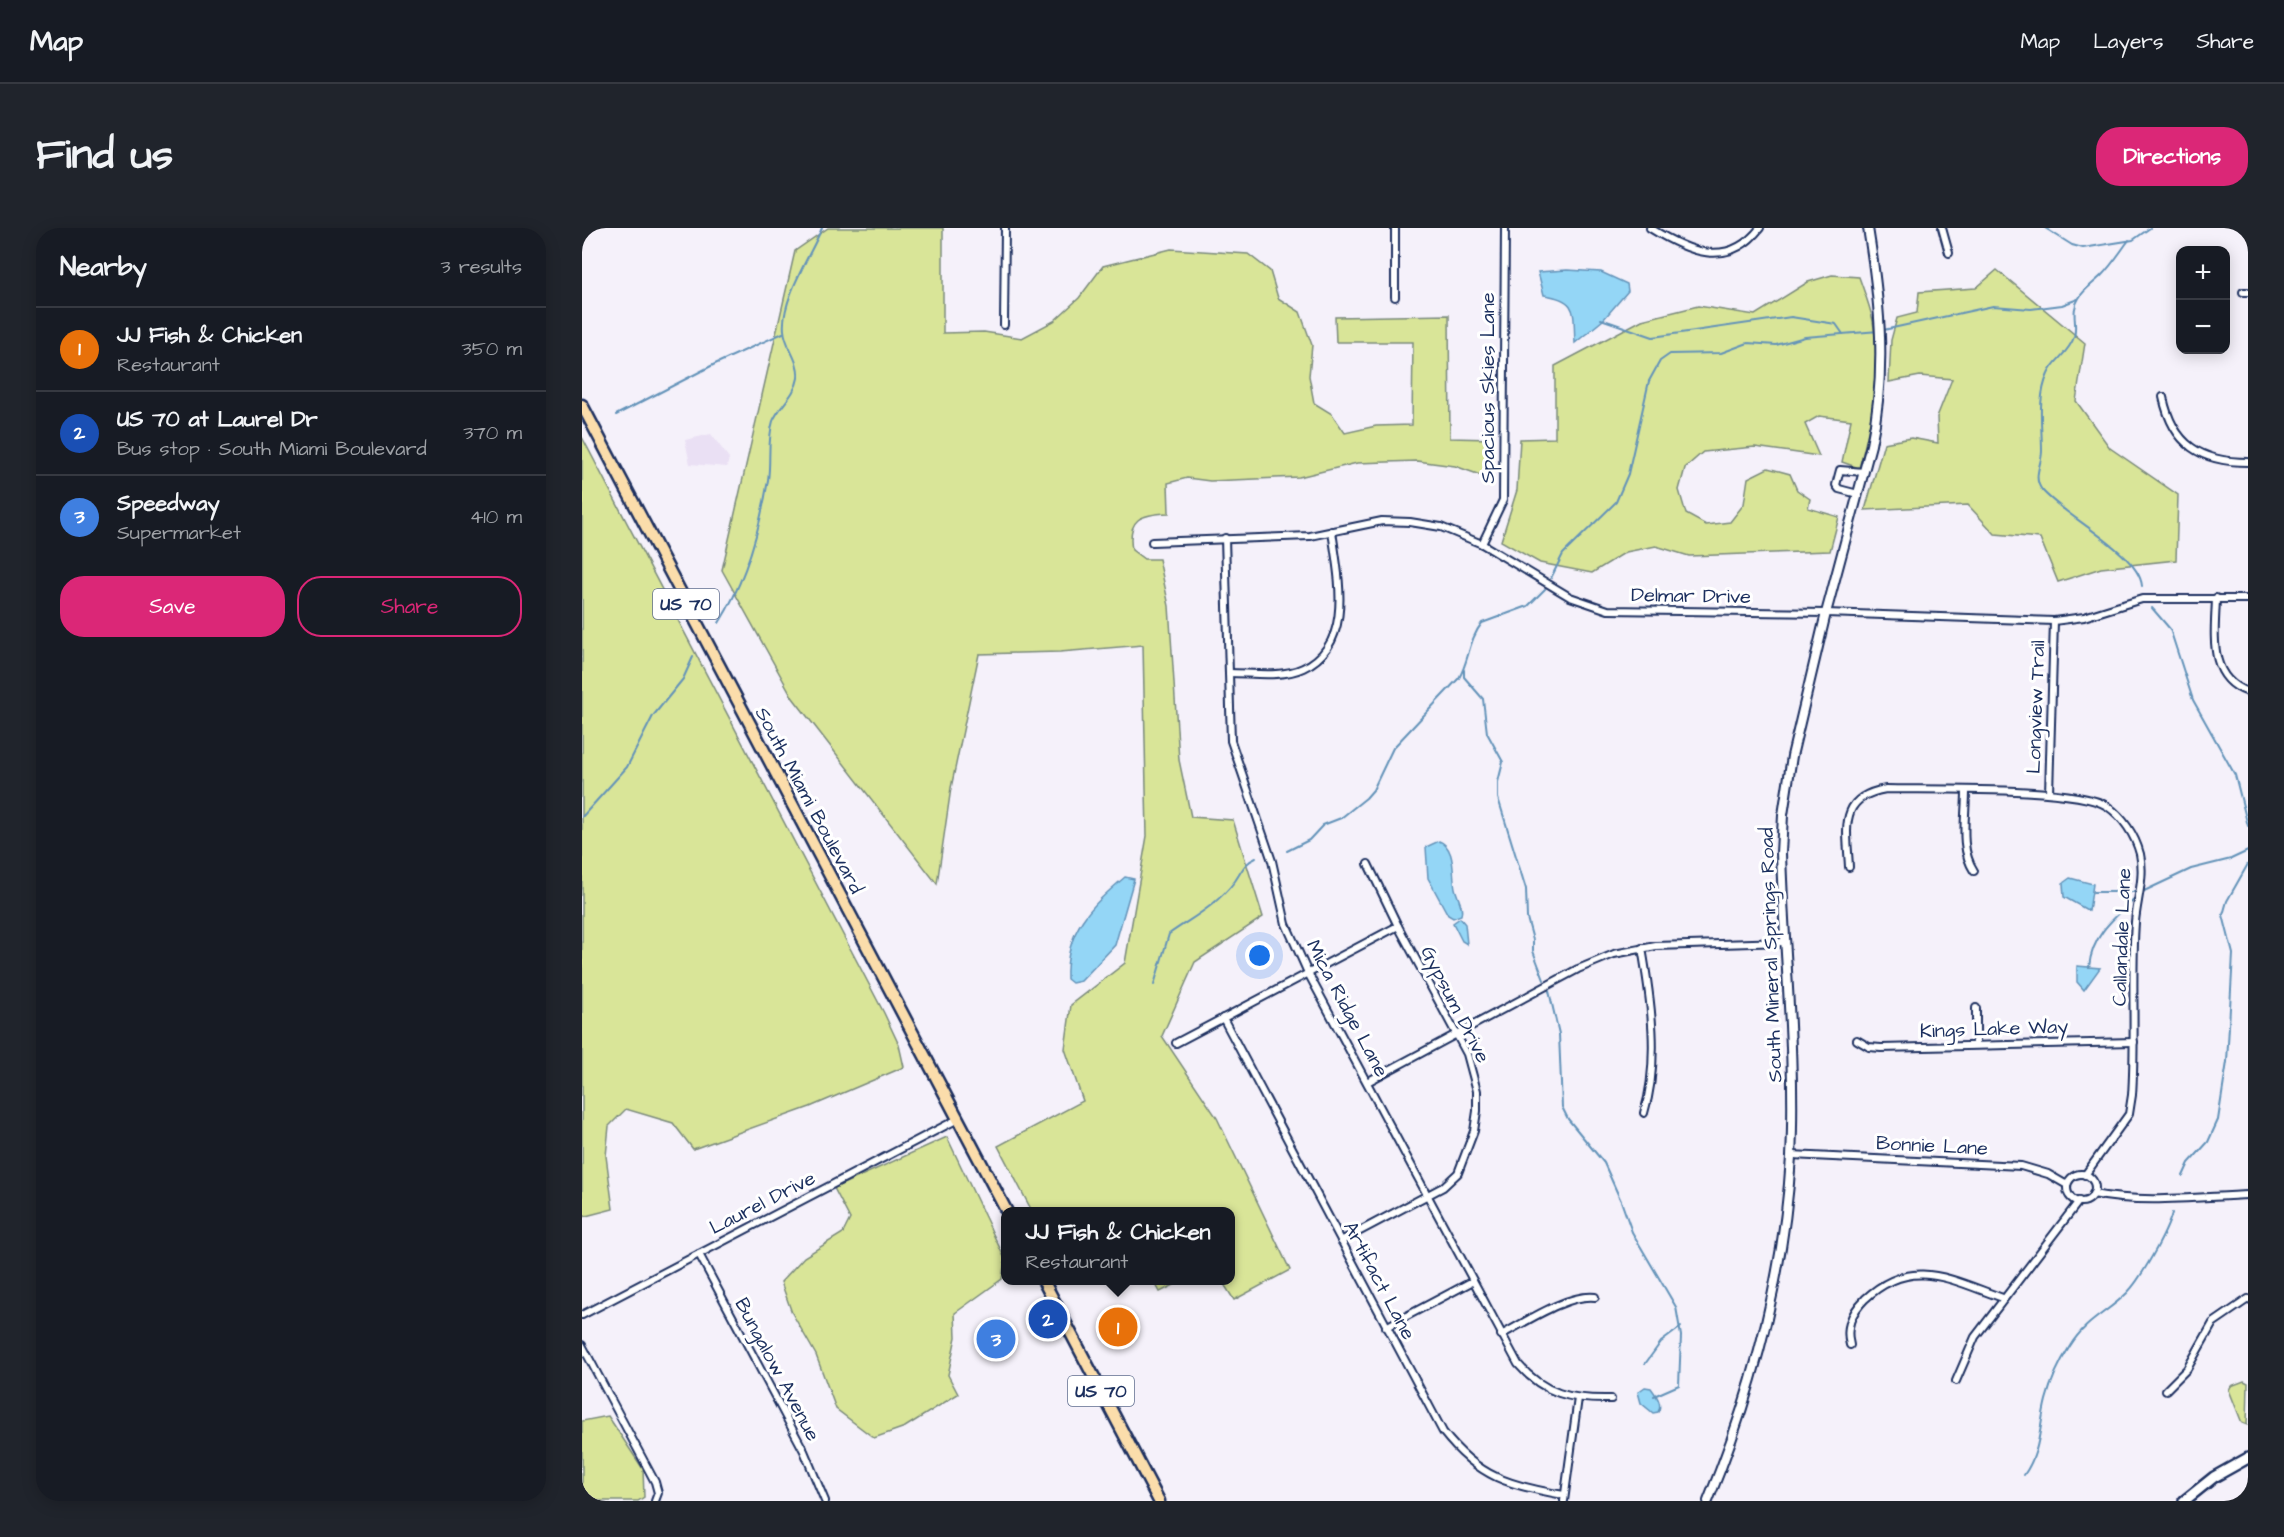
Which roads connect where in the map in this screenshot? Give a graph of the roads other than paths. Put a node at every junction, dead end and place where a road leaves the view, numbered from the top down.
1 (1005, 228) edge
2 (1395, 228) edge
3 (1505, 228) edge
4 (1650, 228) edge
5 (1760, 228) edge
6 (1868, 228) edge
7 (1942, 228) edge
8 (1948, 253) dead end
9 (1395, 297) dead end
10 (1004, 325) dead end
11 (2163, 397) dead end
12 (582, 405) edge
13 (2248, 462) edge
14 (1864, 472) junction
15 (1858, 494) junction
16 (1332, 531) junction
17 (1225, 538) junction
18 (1152, 542) dead end
19 (1482, 544) junction
20 (2216, 598) junction
21 (2248, 599) edge
22 (1826, 613) junction
23 (2054, 621) junction
24 (1229, 673) junction
25 (2248, 692) edge
26 (1966, 791) junction
27 (2049, 794) junction
28 (1368, 864) dead end
29 (1849, 867) dead end
30 (1974, 871) dead end
31 (1398, 926) junction
32 (1785, 942) junction
33 (1642, 948) junction
34 (1308, 973) junction
35 (1976, 1008) dead end
36 (1223, 1018) junction
37 (1456, 1033) junction
38 (1857, 1040) dead end
39 (2134, 1041) junction
40 (1176, 1043) dead end
41 (1977, 1045) junction
42 (1367, 1082) junction
43 (1644, 1113) dead end
44 (958, 1119) junction
45 (1791, 1155) junction
46 (2085, 1175) junction
47 (2067, 1185) junction
48 (2093, 1194) junction
49 (2248, 1195) edge
50 (1428, 1197) junction
51 (2079, 1201) junction
52 (1004, 1207) edge
53 (1341, 1241) junction
54 (699, 1254) junction
55 (1473, 1281) junction
56 (1045, 1285) edge
57 (1595, 1298) dead end
58 (2003, 1298) junction
59 (2248, 1299) edge
60 (582, 1315) edge
61 (1386, 1327) junction
62 (1501, 1335) junction
63 (582, 1345) edge
64 (1850, 1345) dead end
65 (1956, 1381) dead end
66 (2166, 1390) dead end
67 (1578, 1398) junction
68 (1611, 1399) dead end
69 (2248, 1458) edge
70 (1564, 1498) edge
71 (655, 1501) edge
72 (825, 1501) edge
73 (1159, 1501) edge
74 (1708, 1501) edge
75 (2184, 1501) edge

1 - 10 street
2 - 9 street
3 - 19 street, Spacious Skies Lane
4 - 5 street
6 - 14 street, South Mineral Springs Road
7 - 8 street
11 - 13 street
12 - 44 highway, South Miami Boulevard / US 70
14 - 15 street, South Mineral Springs Road
14 - 15 street
15 - 22 street, South Mineral Springs Road
16 - 17 street, Delmar Drive
16 - 19 street, Delmar Drive
16 - 24 street
17 - 18 street, Delmar Drive
17 - 24 street, Mica Ridge Lane
19 - 22 street, Delmar Drive
20 - 21 street, Delmar Drive
20 - 23 street, Delmar Drive
20 - 25 street
22 - 23 street, Delmar Drive
22 - 32 street, South Mineral Springs Road
23 - 27 street, Longview Trail
24 - 34 street, Mica Ridge Lane
26 - 27 street, Callandale Lane
26 - 29 street, Callandale Lane
26 - 30 street
27 - 39 street, Callandale Lane
28 - 31 street, Gypsum Drive
31 - 34 street
31 - 37 street, Gypsum Drive
32 - 33 street
32 - 45 street, South Mineral Springs Road
33 - 37 street
33 - 43 street
34 - 36 street
34 - 42 street, Mica Ridge Lane
35 - 41 street
36 - 40 street
36 - 53 street, Artifact Lane
37 - 42 street
37 - 50 street, Gypsum Drive
38 - 41 street, Kings Lake Way
39 - 41 street, Kings Lake Way
39 - 46 street, Callandale Lane
42 - 50 street, Mica Ridge Lane
44 - 52 highway, South Miami Boulevard / US 70
44 - 54 street, Laurel Drive
45 - 47 street, Bonnie Lane
45 - 74 street, South Mineral Springs Road
46 - 47 street
46 - 48 street
47 - 51 street
48 - 49 street
48 - 51 street
50 - 53 street, Gypsum Drive
50 - 55 street, Mica Ridge Lane
51 - 58 street
53 - 61 street, Artifact Lane
54 - 60 street, Laurel Drive
54 - 72 street, Bungalow Avenue
55 - 61 street
55 - 62 street, Mica Ridge Lane
56 - 73 highway, US 70
57 - 62 street
58 - 64 street
58 - 65 street
59 - 66 street
61 - 70 street, Artifact Lane
62 - 67 street, Mica Ridge Lane
63 - 71 street
67 - 68 street, Mica Ridge Lane
67 - 70 street
69 - 75 main road

